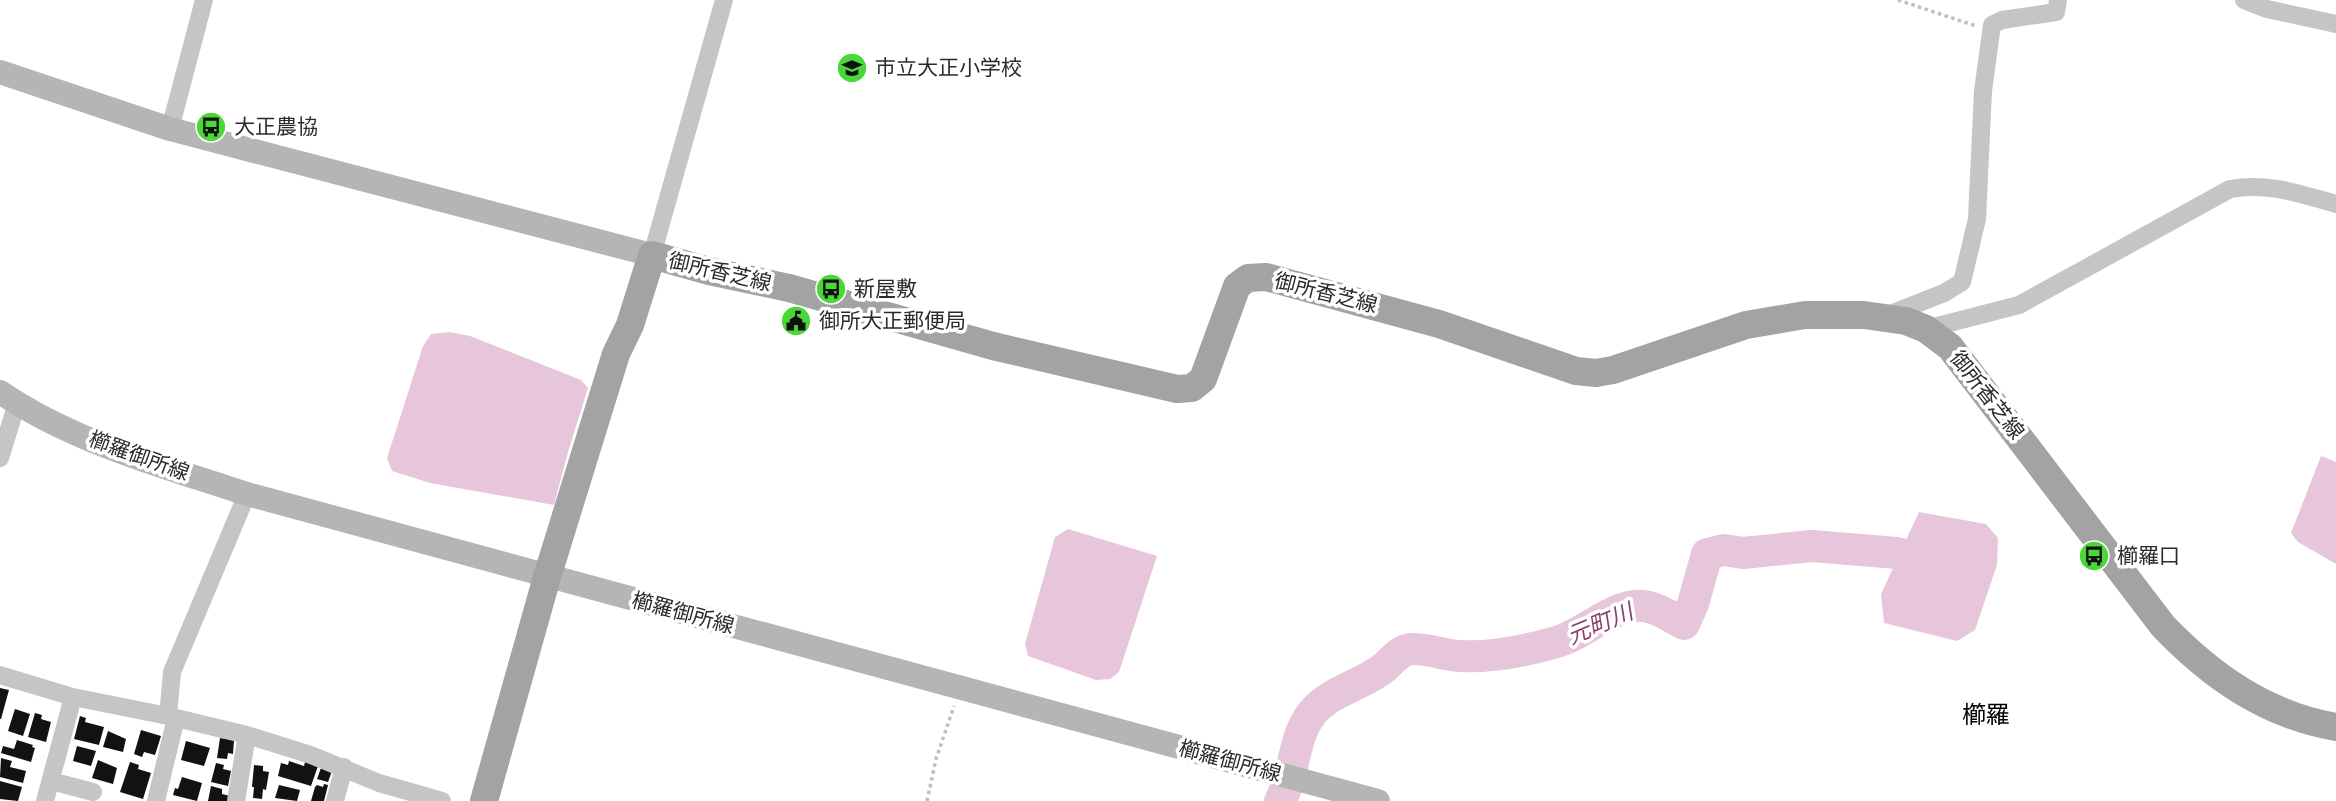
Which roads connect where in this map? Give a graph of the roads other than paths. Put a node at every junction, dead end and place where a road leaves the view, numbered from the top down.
1 (204, 0) edge
2 (724, 0) edge
3 (2059, 0) edge
4 (2244, 0) edge
5 (2336, 24) edge
6 (0, 72) edge
7 (170, 129) junction
8 (2336, 204) edge
9 (652, 255) junction
10 (1885, 317) junction
11 (1926, 329) junction
12 (8, 397) edge
13 (0, 458) edge
14 (247, 494) junction
15 (547, 577) junction
16 (0, 675) edge
17 (73, 697) junction
18 (172, 717) junction
19 (2336, 727) edge
20 (247, 735) junction
21 (344, 767) junction
22 (51, 780) junction
23 (93, 792) dead end
24 (45, 801) edge
25 (156, 801) edge
26 (236, 801) edge
27 (335, 801) edge
28 (442, 801) edge
29 (484, 801) edge
30 (1377, 801) edge

1 - 7 street
2 - 9 street
3 - 10 street
4 - 5 street
6 - 7 main road
7 - 9 main road
8 - 11 street
9 - 10 main road, 御所香芝線
9 - 15 main road, 御所香芝線
10 - 11 main road, 御所香芝線
11 - 19 main road, 御所香芝線
12 - 13 street
12 - 14 main road, 櫛羅御所線
14 - 15 main road, 櫛羅御所線
14 - 18 street
15 - 29 main road, 御所香芝線
15 - 30 main road, 櫛羅御所線
16 - 17 street
17 - 18 street
17 - 22 street
18 - 20 street
18 - 25 street
20 - 21 street
20 - 26 street
21 - 27 street
21 - 28 street
22 - 23 street
22 - 24 street

